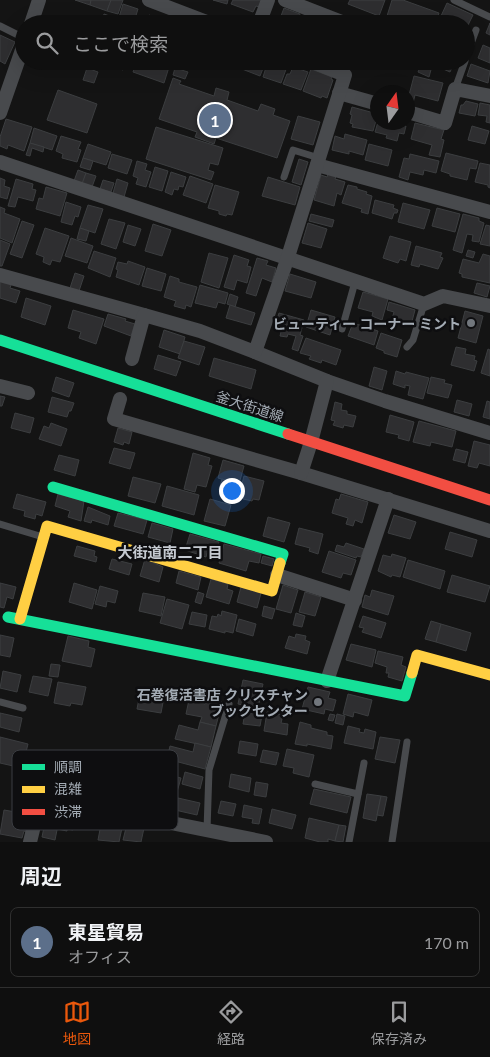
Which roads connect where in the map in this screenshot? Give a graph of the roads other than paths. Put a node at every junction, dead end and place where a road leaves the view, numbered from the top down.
1 (38, 0) edge
2 (149, 0) edge
3 (268, 0) edge
4 (285, 0) edge
5 (454, 0) edge
6 (34, 15) edge
7 (188, 15) edge
8 (262, 15) edge
9 (324, 15) edge
10 (490, 16) edge
11 (0, 26) edge
12 (15, 34) edge
13 (15, 70) edge
14 (332, 70) edge
15 (346, 70) edge
16 (462, 70) edge
17 (344, 75) junction
18 (455, 89) junction
19 (338, 94) junction
20 (490, 96) edge
21 (370, 102) edge
22 (0, 113) edge
23 (415, 114) edge
24 (318, 161) junction
25 (0, 162) edge
26 (284, 177) dead end
27 (490, 212) edge
28 (287, 260) junction
29 (0, 275) edge
30 (354, 282) junction
31 (424, 304) junction
32 (490, 306) edge
33 (144, 315) junction
34 (342, 329) dead end
35 (0, 340) edge
36 (407, 347) dead end
37 (255, 352) junction
38 (132, 359) dead end
39 (327, 381) junction
40 (0, 386) edge
41 (28, 393) dead end
42 (120, 399) dead end
43 (490, 433) edge
44 (311, 442) junction
45 (301, 473) junction
46 (53, 487) dead end
47 (388, 500) junction
48 (490, 500) edge
49 (0, 524) edge
50 (490, 531) edge
51 (43, 537) junction
52 (277, 575) junction
53 (354, 600) junction
54 (490, 675) edge
55 (327, 681) junction
56 (0, 702) edge
57 (229, 704) dead end
58 (23, 708) dead end
59 (407, 742) dead end
60 (364, 763) dead end
61 (315, 784) dead end
62 (358, 794) junction
63 (178, 824) edge
64 (207, 830) junction
65 (266, 842) edge
66 (349, 842) edge
67 (392, 842) edge

1 - 6 street
2 - 7 street
3 - 8 street
4 - 9 street
5 - 10 lane
11 - 12 lane
13 - 22 street
14 - 17 street
15 - 17 street
16 - 18 lane
17 - 19 street
18 - 20 street
18 - 23 street
19 - 21 street
19 - 24 street
24 - 26 lane
24 - 27 street
24 - 28 street
25 - 28 street
28 - 30 street
28 - 37 street
29 - 33 street
30 - 31 street
30 - 34 lane
31 - 32 street
31 - 36 lane
33 - 37 street
33 - 38 street
35 - 44 street, 釜大街道線
37 - 39 street
39 - 43 street
39 - 44 street
40 - 41 street
42 - 45 street
44 - 45 street
44 - 48 street, 釜大街道線
45 - 47 street
46 - 52 street
47 - 50 street
47 - 53 street
49 - 51 lane
51 - 52 street
51 - 55 street
52 - 53 street
53 - 55 street
54 - 55 street
56 - 58 lane
57 - 64 lane
59 - 67 lane
60 - 62 lane
61 - 62 lane
62 - 66 lane
63 - 64 street
64 - 65 street

